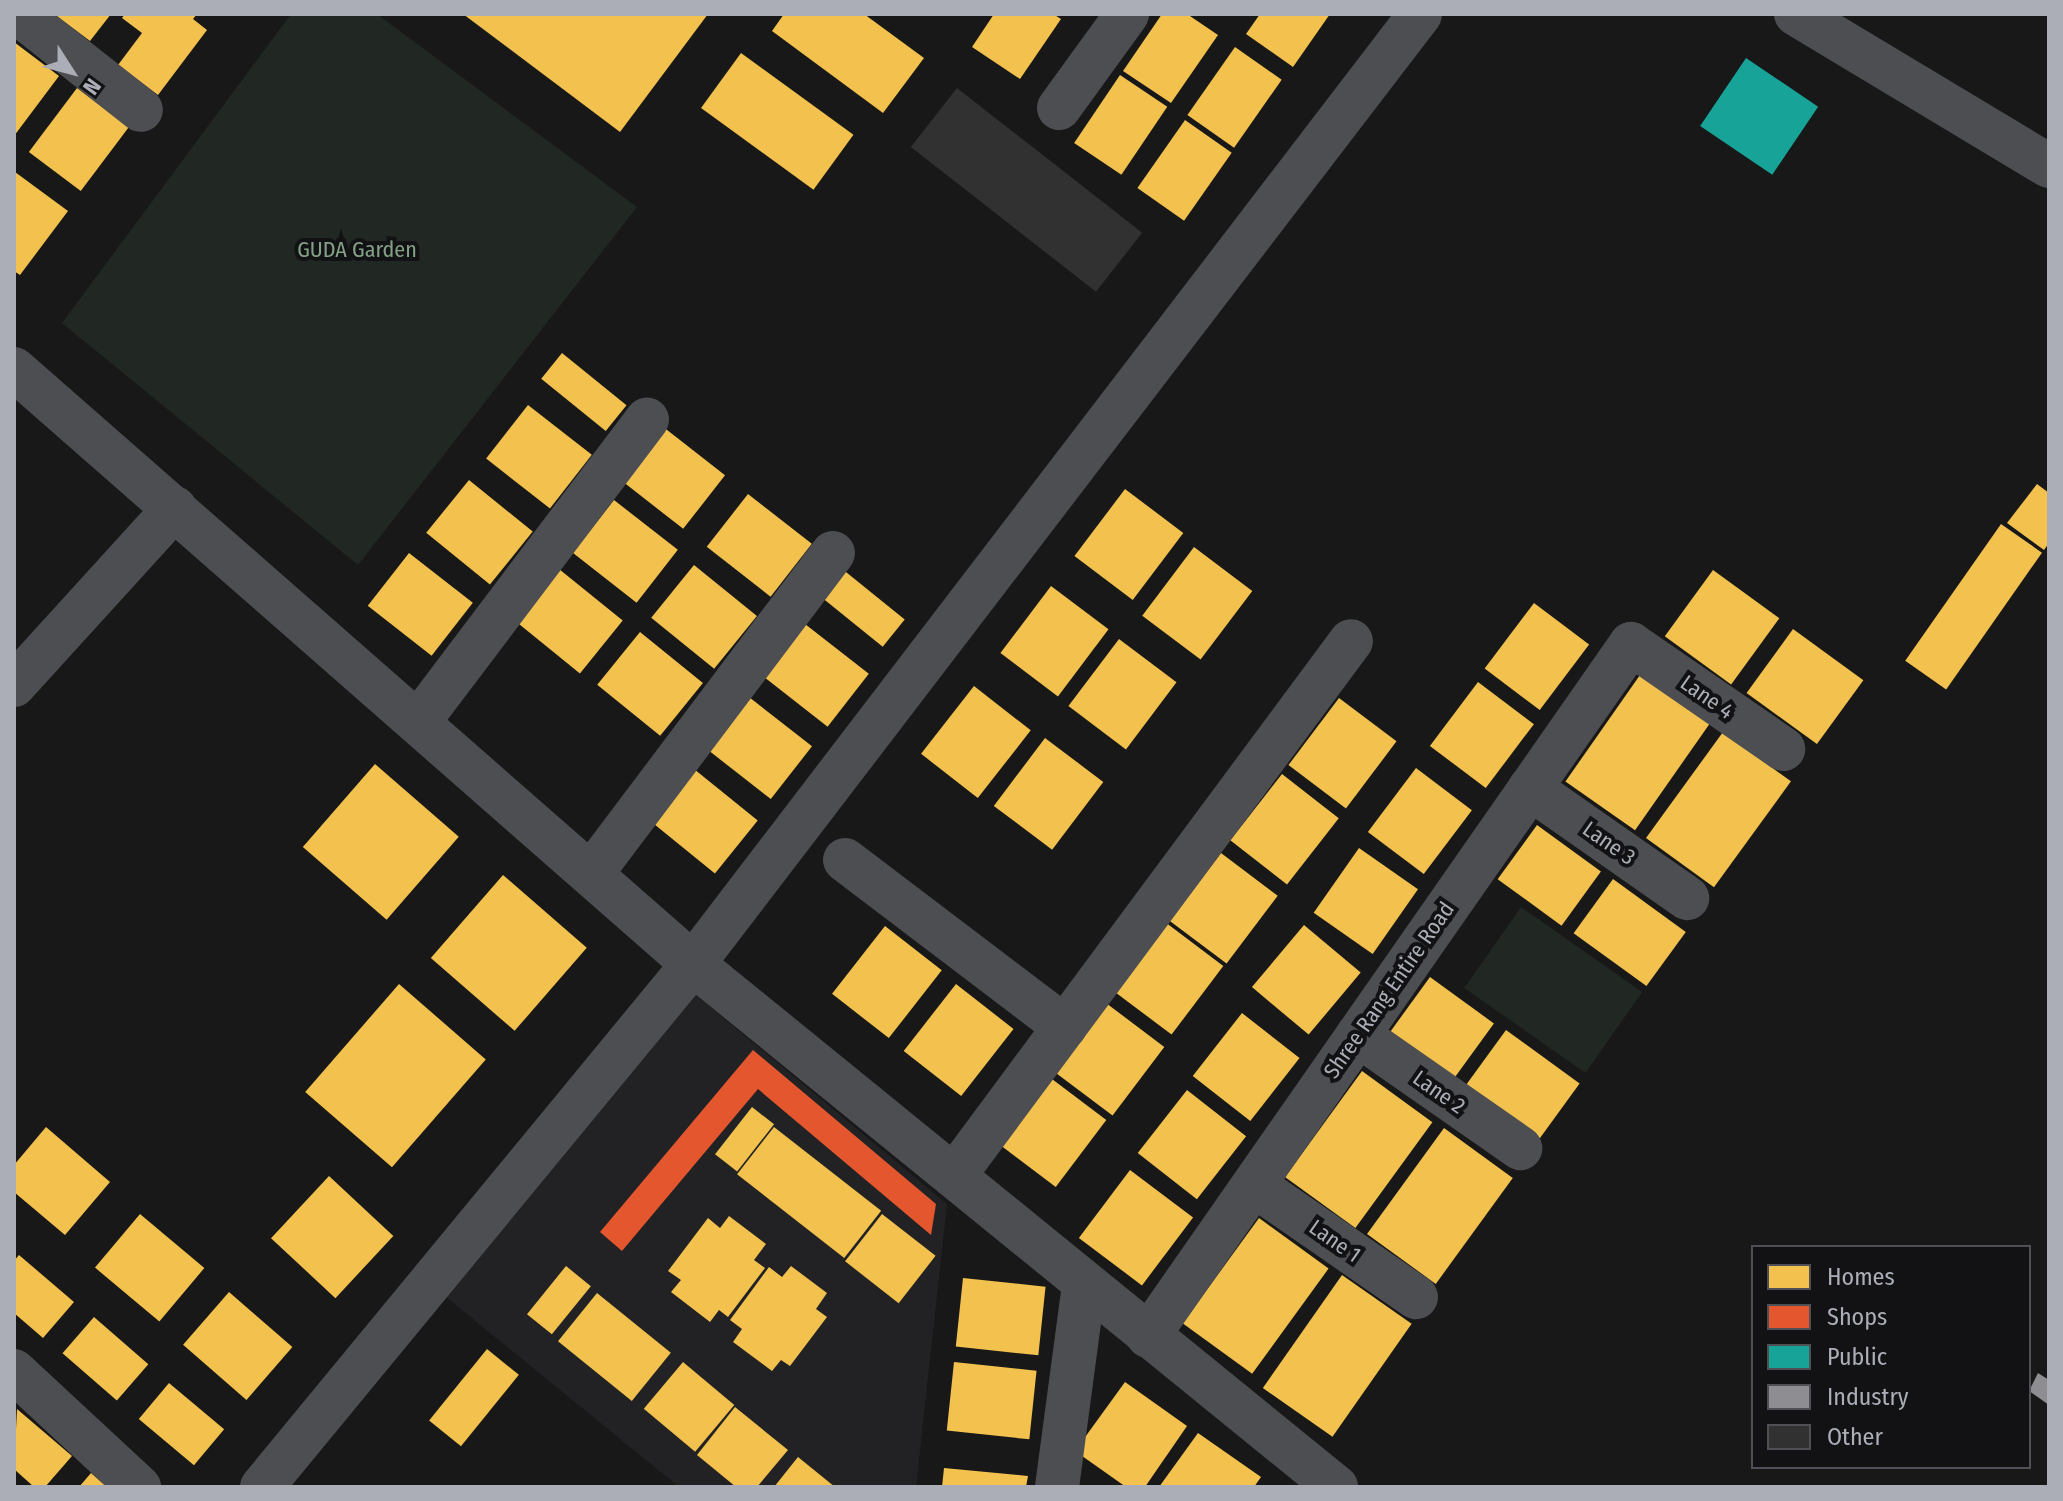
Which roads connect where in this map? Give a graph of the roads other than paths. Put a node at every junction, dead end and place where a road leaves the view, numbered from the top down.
1 (19, 14) edge
2 (1127, 14) edge
3 (1420, 14) edge
4 (1796, 14) edge
5 (1059, 108) dead end
6 (141, 110) dead end
7 (2049, 166) edge
8 (14, 369) edge
9 (647, 419) dead end
10 (175, 508) junction
11 (833, 553) dead end
12 (1351, 641) dead end
13 (1631, 644) joint
14 (14, 685) edge
15 (419, 721) junction
16 (1783, 749) dead end
17 (1530, 788) junction
18 (845, 860) dead end
19 (591, 874) junction
20 (1687, 898) dead end
21 (693, 964) junction
22 (1065, 1027) junction
23 (1358, 1035) junction
24 (1520, 1148) dead end
25 (954, 1176) junction
26 (1254, 1185) junction
27 (1084, 1284) junction
28 (1416, 1297) dead end
29 (1148, 1336) junction
30 (14, 1371) edge
31 (139, 1487) edge
32 (262, 1487) edge
33 (1057, 1487) edge
34 (1336, 1487) edge

1 - 6 street
2 - 5 street
3 - 21 street
4 - 7 street
8 - 10 street
9 - 15 street
10 - 14 street
10 - 15 street
11 - 19 street
12 - 22 street
13 - 16 street, Lane 4
13 - 17 street, Shree Rang Entire Road
15 - 19 street
17 - 20 street, Lane 3
17 - 23 street, Shree Rang Entire Road
18 - 22 street
19 - 21 street
21 - 25 street
21 - 32 street
22 - 25 street
23 - 24 street, Lane 2
23 - 26 street, Shree Rang Entire Road
25 - 27 street
26 - 28 street, Lane 1
26 - 29 street, Shree Rang Entire Road
27 - 29 street
27 - 33 street
29 - 34 street
30 - 31 street

